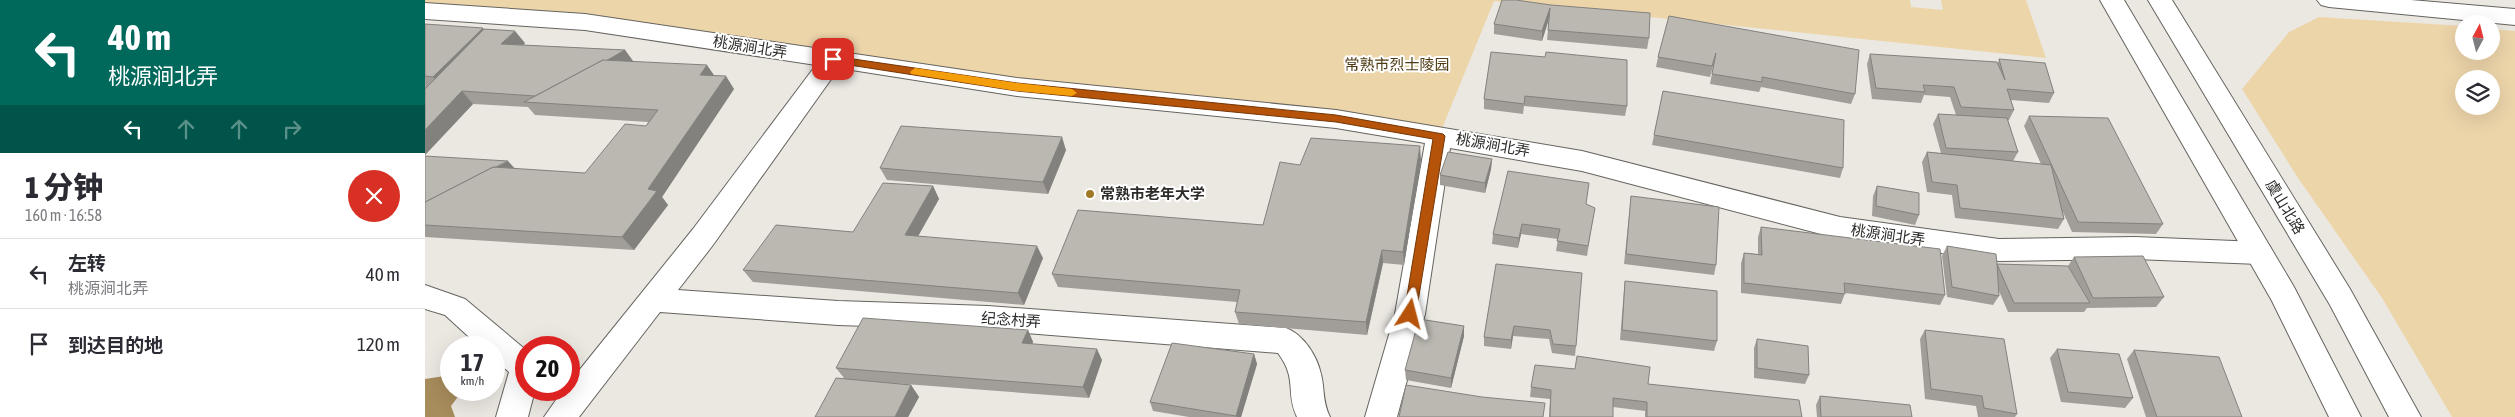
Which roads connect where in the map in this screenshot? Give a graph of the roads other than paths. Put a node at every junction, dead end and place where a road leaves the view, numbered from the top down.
1 (2112, 0) edge
2 (2160, 0) edge
3 (2329, 0) edge
4 (425, 11) edge
5 (2515, 17) edge
6 (833, 59) junction
7 (1439, 136) junction
8 (2259, 253) junction
9 (425, 297) edge
10 (653, 300) junction
11 (512, 417) edge
12 (560, 417) edge
13 (1314, 417) edge
14 (1381, 417) edge
15 (2345, 417) edge
16 (2405, 417) edge

1 - 8 main road
2 - 16 main road, 虞山北路
3 - 5 main road
4 - 6 main road, 桃源涧北弄
6 - 7 main road, 桃源涧北弄
6 - 10 main road
7 - 8 main road, 桃源涧北弄
7 - 14 main road
8 - 15 main road
9 - 11 main road
10 - 12 main road
10 - 13 main road, 纪念村弄

